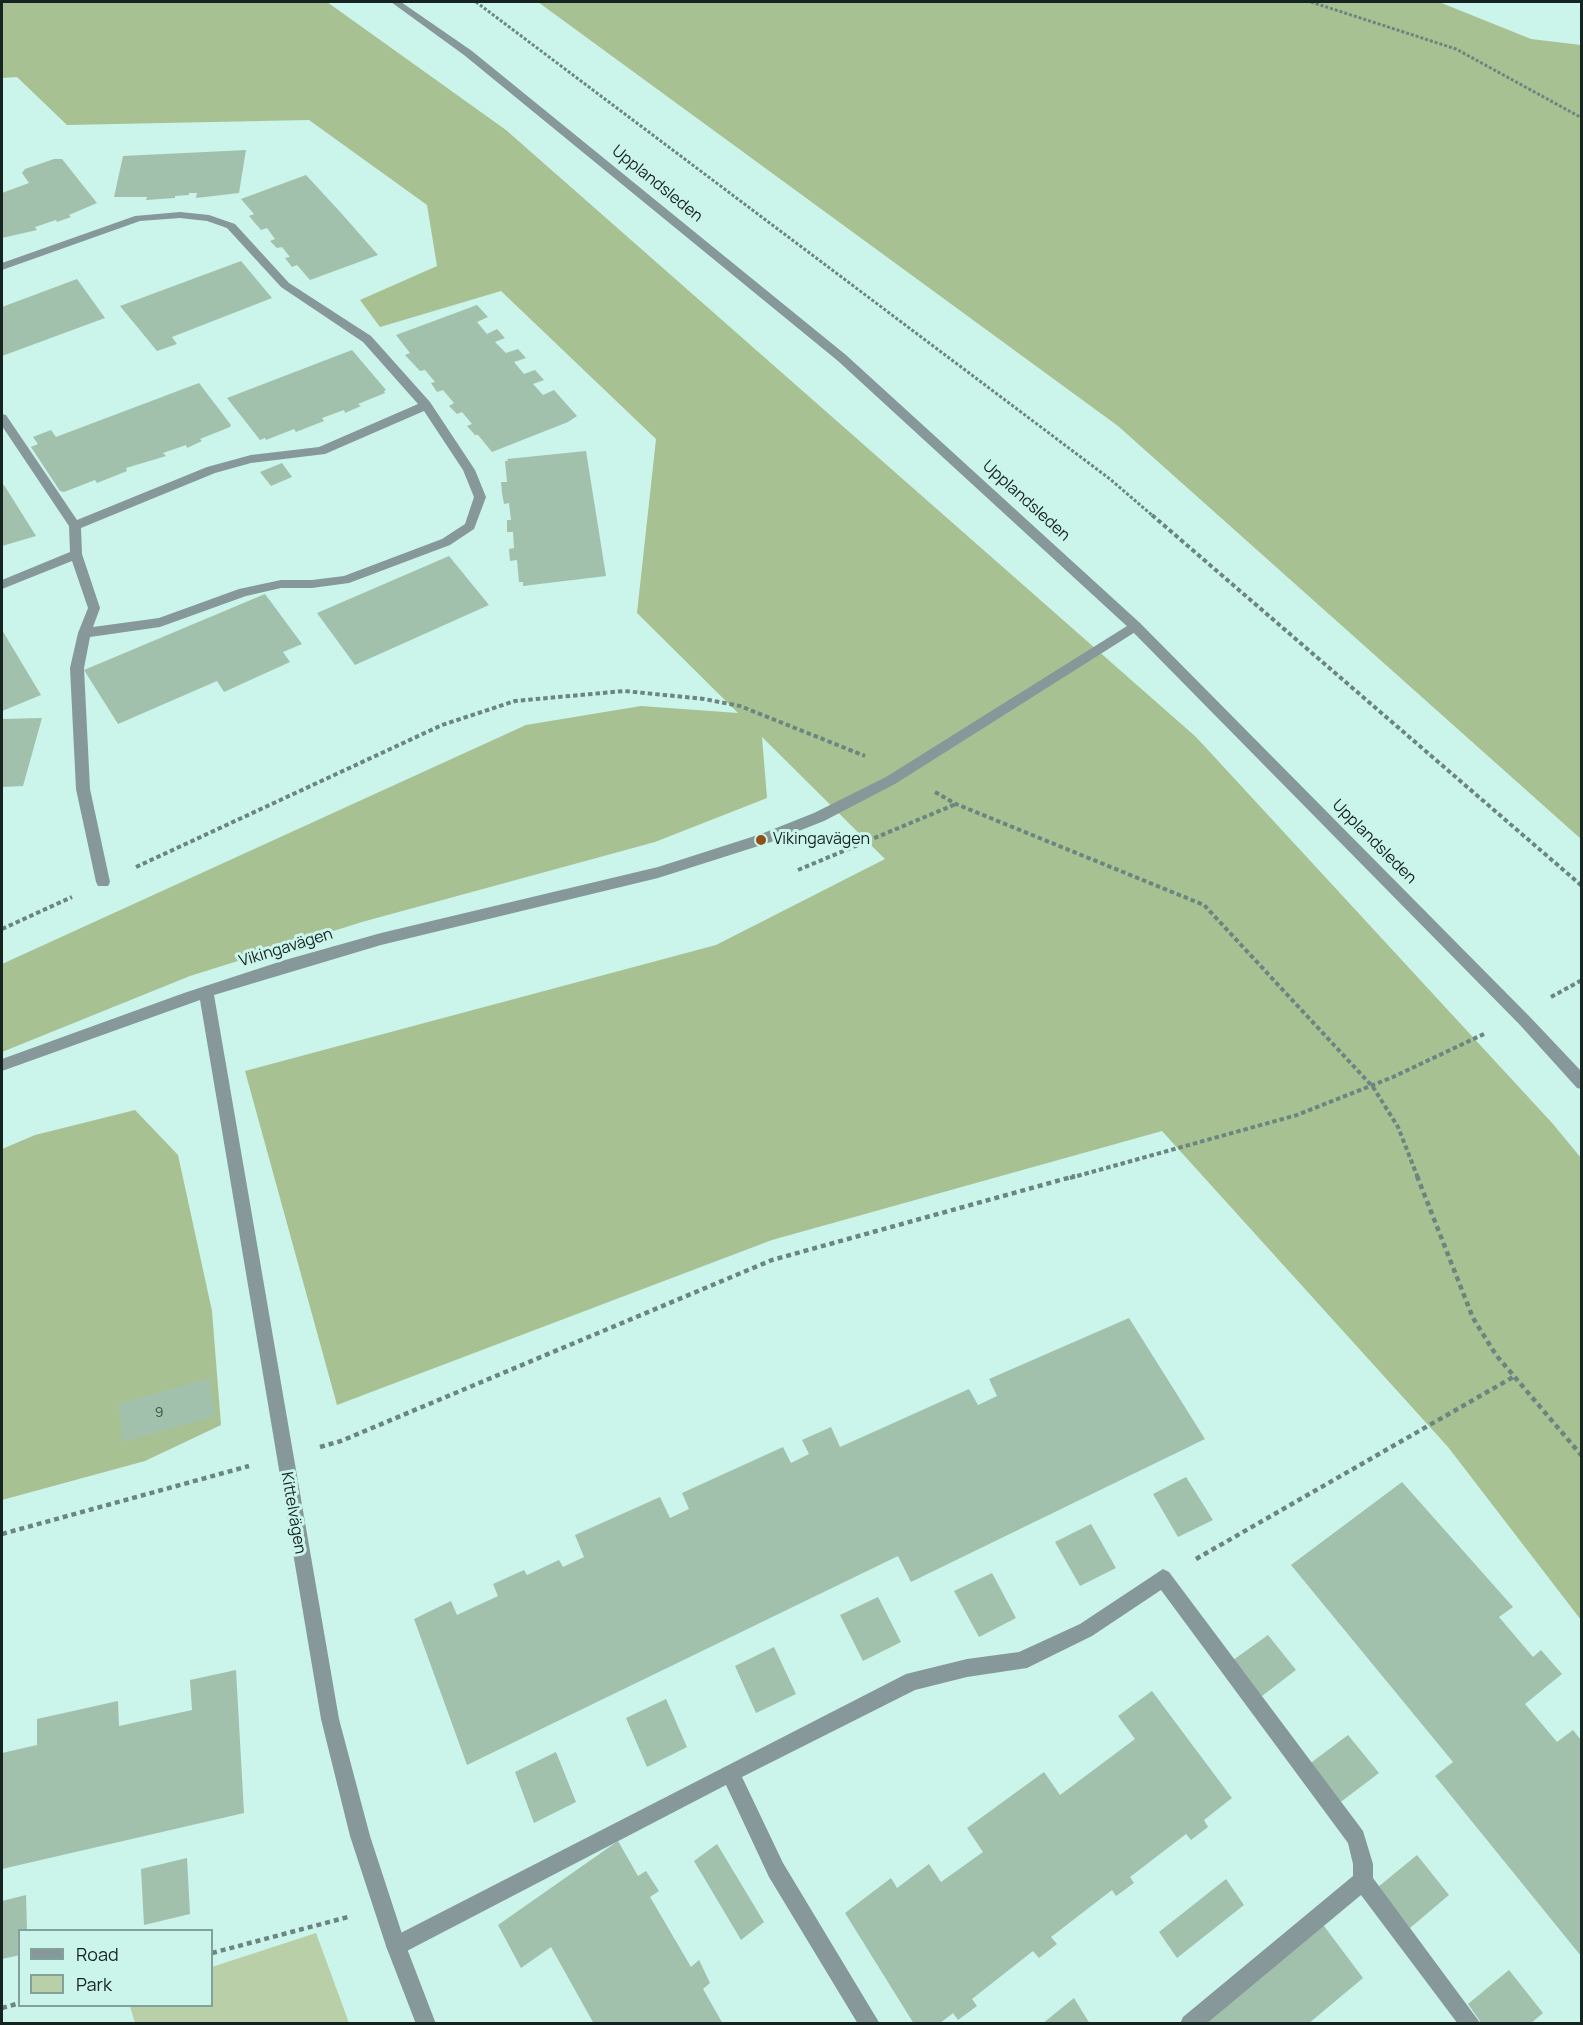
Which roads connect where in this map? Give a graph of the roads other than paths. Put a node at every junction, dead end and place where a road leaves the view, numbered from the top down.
1 (395, 2) edge
2 (2, 267) edge
3 (426, 405) junction
4 (2, 418) edge
5 (75, 526) junction
6 (76, 554) junction
7 (2, 585) edge
8 (1135, 626) junction
9 (84, 633) junction
10 (103, 882) road end
11 (206, 992) junction
12 (2, 1065) edge
13 (1581, 1083) edge
14 (730, 1773) junction
15 (1363, 1881) junction
16 (396, 1946) junction
17 (426, 2024) edge
18 (870, 2024) edge
19 (1190, 2024) edge
20 (1471, 2024) edge

1 - 8 street, Upplandsleden
2 - 3 street
3 - 5 street
3 - 9 street
4 - 5 street
5 - 6 street
6 - 7 street
6 - 9 street
8 - 11 street, Vikingavägen
8 - 13 street, Upplandsleden
9 - 10 street
11 - 12 street, Vikingavägen
11 - 16 street, Kittelvägen
14 - 15 street
14 - 16 street
14 - 18 street
15 - 19 street
15 - 20 street
16 - 17 street, Kittelvägen

